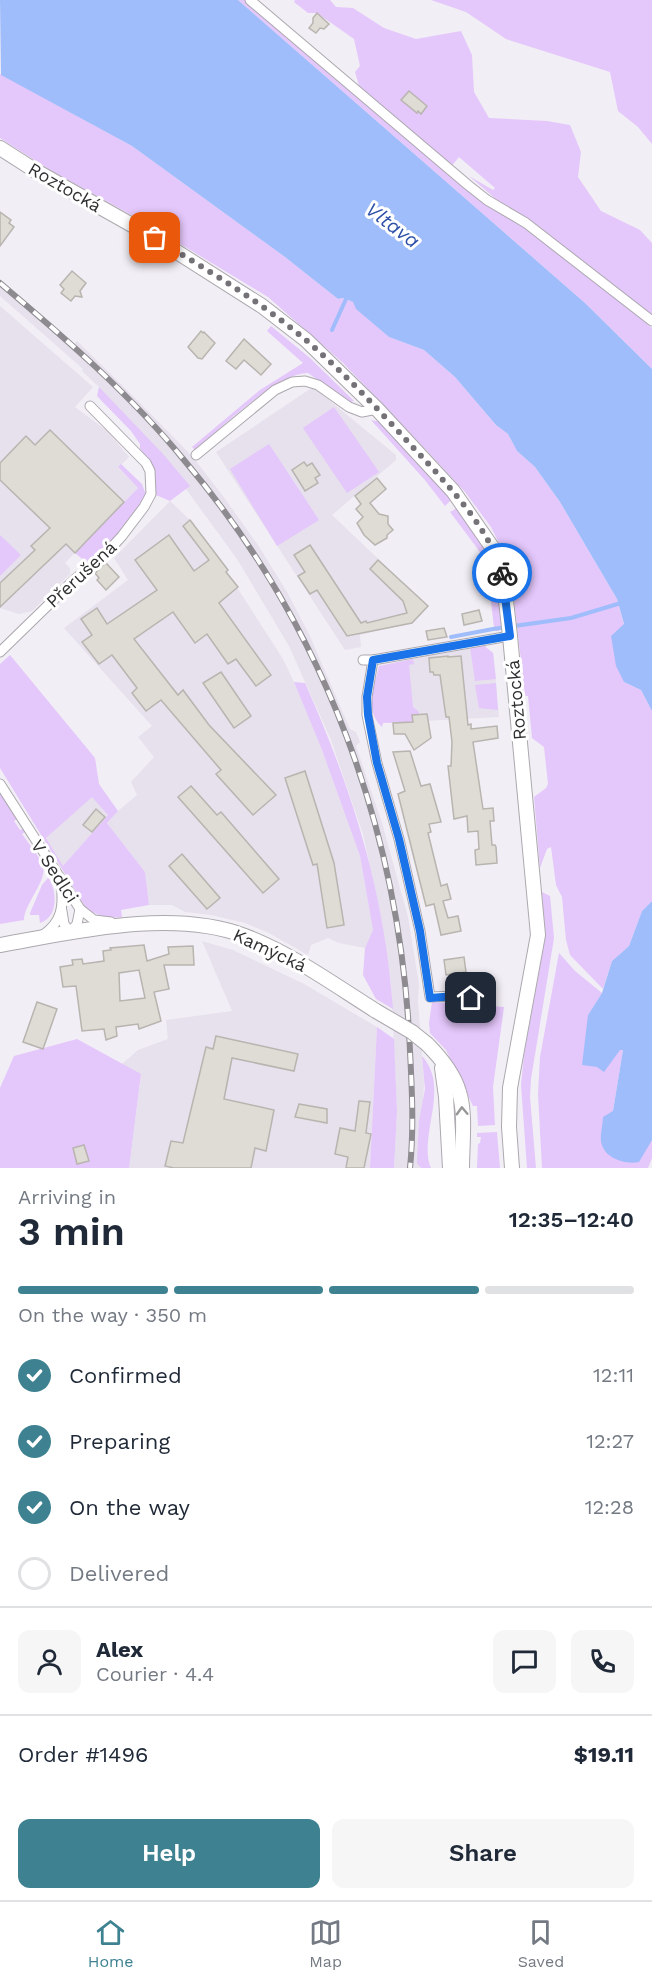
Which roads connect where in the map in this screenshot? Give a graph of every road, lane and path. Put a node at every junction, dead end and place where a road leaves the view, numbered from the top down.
1 (250, 0) edge
2 (0, 148) edge
3 (652, 321) edge
4 (90, 406) dead end
5 (377, 409) junction
6 (196, 455) dead end
7 (510, 636) junction
8 (0, 652) edge
9 (0, 784) edge
10 (61, 882) junction
11 (80, 909) junction
12 (62, 911) junction
13 (134, 925) junction
14 (70, 932) junction
15 (39, 938) junction
16 (0, 945) edge
17 (486, 1000) dead end
18 (441, 1060) junction
19 (447, 1112) junction
20 (513, 1150) junction
21 (443, 1168) edge
22 (450, 1168) edge
23 (462, 1168) edge
24 (512, 1168) edge
25 (517, 1168) edge

1 - 3 street
2 - 5 main road, Roztocká
4 - 8 street, Přerušená
5 - 6 street
5 - 7 main road, Roztocká
7 - 17 street
7 - 20 main road, Roztocká
9 - 10 street, V Sedlci
10 - 11 street, V Sedlci
10 - 12 street
11 - 13 street, V Sedlci
11 - 14 street
12 - 14 street
12 - 15 street
13 - 14 main road, Kamýcká
13 - 18 main road, Kamýcká, bridge
14 - 15 main road, Kamýcká
15 - 16 main road, Kamýcká
18 - 19 main road
23 -> 18 main road, Kamýcká
19 - 21 main road
19 - 22 main road
20 - 24 main road, Roztocká
20 - 25 main road

